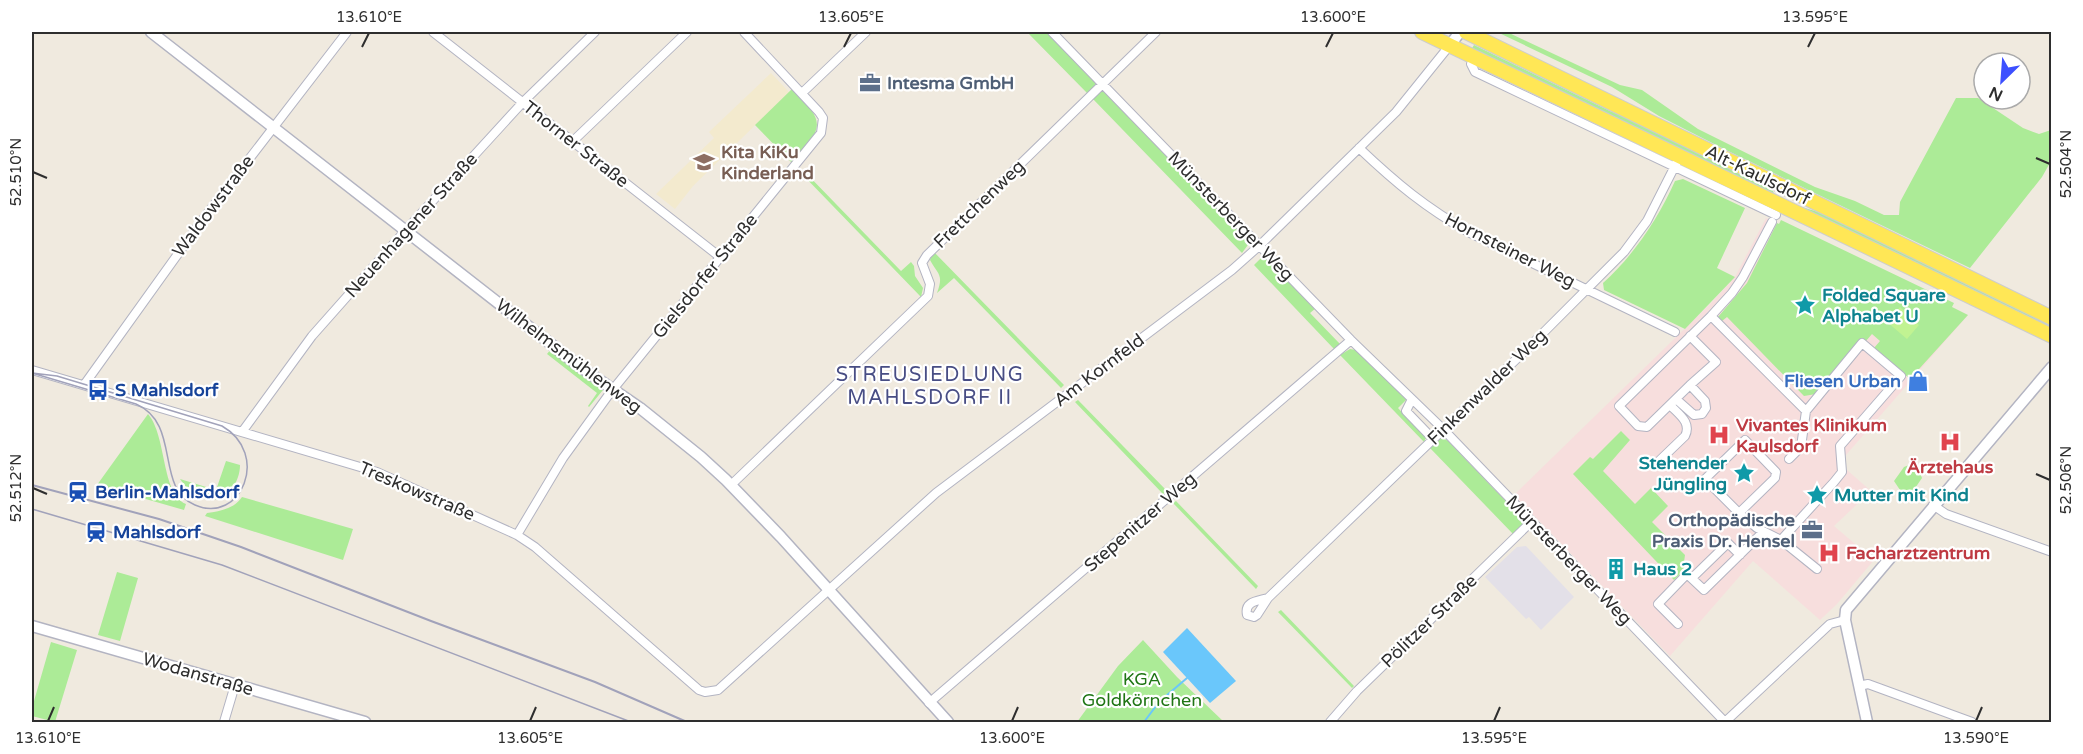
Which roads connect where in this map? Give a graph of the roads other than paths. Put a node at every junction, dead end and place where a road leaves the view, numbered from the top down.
1 (151, 32) edge
2 (347, 32) edge
3 (433, 32) edge
4 (595, 32) edge
5 (687, 32) edge
6 (744, 32) edge
7 (866, 32) edge
8 (1052, 32) edge
9 (1156, 32) edge
10 (1422, 32) edge
11 (1460, 32) edge
12 (1466, 32) edge
13 (1450, 45) junction
14 (1102, 83) junction
15 (802, 93) junction
16 (523, 102) junction
17 (272, 127) junction
18 (573, 141) junction
19 (1359, 148) junction
20 (1677, 162) junction
21 (405, 231) junction
22 (1259, 246) junction
23 (720, 257) junction
24 (1588, 289) junction
25 (1711, 316) junction
26 (2052, 318) edge
27 (1675, 332) dead end
28 (1690, 336) junction
29 (2052, 336) edge
30 (1351, 340) junction
31 (2052, 367) edge
32 (32, 370) edge
33 (84, 385) junction
34 (1690, 385) junction
35 (613, 389) junction
36 (1412, 399) junction
37 (1673, 402) junction
38 (1806, 411) junction
39 (1443, 429) junction
40 (242, 432) junction
41 (1434, 439) junction
42 (1660, 460) dead end
43 (1776, 472) junction
44 (731, 485) junction
45 (1933, 506) junction
46 (1738, 513) junction
47 (1532, 522) junction
48 (1763, 531) junction
49 (517, 534) junction
50 (1781, 540) junction
51 (2052, 552) edge
52 (1740, 555) junction
53 (1817, 569) dead end
54 (1692, 578) junction
55 (829, 590) junction
56 (1268, 598) dead end
57 (1845, 620) junction
58 (1678, 624) dead end
59 (32, 626) edge
60 (235, 685) junction
61 (1859, 686) junction
62 (718, 690) joint
63 (929, 703) junction
64 (224, 723) edge
65 (365, 723) edge
66 (948, 723) edge
67 (1330, 723) edge
68 (1725, 723) edge
69 (1867, 723) edge
70 (1972, 723) edge

1 - 17 street, Wilhelmsmühlenweg
2 - 17 street, Waldowstraße
3 - 16 street, Thorner Straße
4 - 16 street, Neuenhagener Straße
5 - 18 street
6 - 15 street, Gielsdorfer Straße
7 - 15 street
8 - 14 street, Münsterberger Weg
9 - 14 street, Frettchenweg
10 - 13 main road, Alt-Kaulsdorf
11 - 13 street, Am Kornfeld
12 - 26 main road, Alt-Kaulsdorf
13 - 19 street, Am Kornfeld
13 - 20 main road, Alt-Kaulsdorf
14 - 22 street, Münsterberger Weg
14 - 44 street, Frettchenweg
15 - 23 street, Gielsdorfer Straße
16 - 18 street, Thorner Straße
16 - 21 street, Neuenhagener Straße
17 - 21 street, Wilhelmsmühlenweg
17 - 33 street, Waldowstraße
18 - 23 street, Thorner Straße
19 - 22 street, Am Kornfeld
19 - 24 street, Hornsteiner Weg
20 - 24 street, Finkenwalder Weg
20 - 25 street, Alt-Kaulsdorf
20 - 29 main road, Alt-Kaulsdorf
21 - 35 street, Wilhelmsmühlenweg
21 - 40 street, Neuenhagener Straße
22 - 30 street, Münsterberger Weg
22 - 55 street, Am Kornfeld
23 - 35 street, Gielsdorfer Straße
24 - 27 street, Hornsteiner Weg
24 - 39 street, Finkenwalder Weg
25 - 28 street
25 - 38 street
28 - 34 street
28 - 37 street
30 - 36 street, Münsterberger Weg
30 - 63 street, Stepenitzer Weg
31 - 45 street
32 - 33 street, Treskowstraße
33 - 40 street, Treskowstraße
34 - 37 street
34 - 37 street
35 - 44 street, Wilhelmsmühlenweg
35 - 49 street, Gielsdorfer Straße
36 - 39 street, Münsterberger Weg
36 - 41 street
37 - 42 street
38 - 43 street
38 - 50 street
39 - 41 street, Finkenwalder Weg
39 - 47 street, Münsterberger Weg
40 - 49 street, Treskowstraße
41 - 56 street, Finkenwalder Weg
43 - 46 street
43 - 46 street
44 - 55 street, Wilhelmsmühlenweg
45 - 51 street
45 - 57 street
46 - 48 street
47 - 67 street, Pölitzer Straße
47 - 68 street, Münsterberger Weg
48 - 50 street
48 - 52 street
49 - 62 street, Treskowstraße
50 - 53 street
52 - 54 street
52 - 54 street
54 - 58 street
55 - 62 street, Am Kornfeld
55 - 63 street, Wilhelmsmühlenweg
57 - 61 street
57 - 68 street
59 - 60 street, Wodanstraße
60 - 64 street
60 - 65 street, Wodanstraße
61 - 69 street
61 - 70 street
63 - 66 street, Wilhelmsmühlenweg

